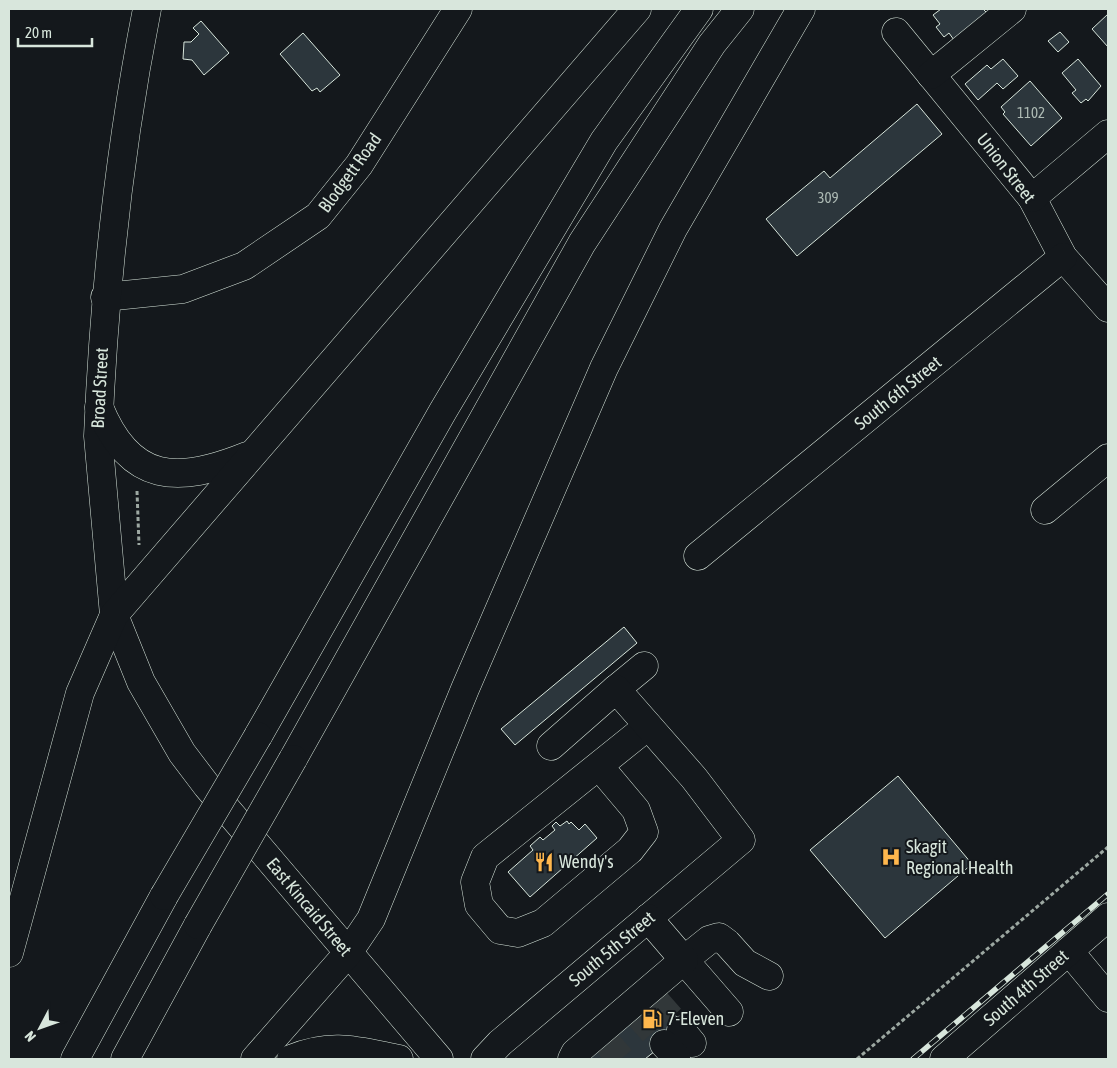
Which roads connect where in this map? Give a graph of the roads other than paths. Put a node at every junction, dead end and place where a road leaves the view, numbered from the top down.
1 (147, 9) edge
2 (458, 9) edge
3 (637, 9) edge
4 (699, 9) edge
5 (740, 9) edge
6 (801, 9) edge
7 (1012, 9) edge
8 (896, 32) dead end
9 (931, 75) junction
10 (1108, 134) edge
11 (1032, 198) junction
12 (1063, 257) junction
13 (105, 297) junction
14 (1108, 308) edge
15 (99, 407) junction
16 (251, 455) junction
17 (1108, 458) edge
18 (1045, 510) dead end
19 (698, 556) dead end
20 (114, 616) junction
21 (644, 666) dead end
22 (616, 689) junction
23 (648, 726) junction
24 (550, 746) dead end
25 (182, 753) joint
26 (599, 766) junction
27 (1108, 917) edge
28 (648, 918) junction
29 (1069, 951) junction
30 (9, 953) edge
31 (348, 953) junction
32 (684, 960) junction
33 (769, 976) dead end
34 (1108, 998) edge
35 (729, 1012) dead end
36 (588, 1046) edge
37 (75, 1059) edge
38 (125, 1059) edge
39 (255, 1059) edge
40 (291, 1059) edge
41 (399, 1059) edge
42 (439, 1059) edge
43 (485, 1059) edge
44 (944, 1059) edge

1 - 13 main road, Broad Street
2 - 13 main road, Blodgett Road
3 - 16 main road
4 - 37 main road, bridge
5 - 38 main road, bridge
6 - 31 main road
7 - 9 main road
8 - 9 main road, Union Street
9 - 11 main road, Union Street
10 - 11 main road
11 - 12 main road, Union Street
12 - 14 main road, Union Street
12 - 19 main road, South 6th Street
13 - 15 main road, Broad Street
15 - 16 main road
15 - 20 main road, Broad Street
16 - 20 main road
17 - 18 main road
20 - 25 main road, Broad Street
20 - 30 main road
21 - 22 main road
22 - 23 main road
22 - 24 main road
23 - 26 main road
23 - 28 main road, South 5th Street
25 - 31 main road, East Kincaid Street
26 - 26 main road
27 - 29 main road, South 4th Street
28 - 32 main road
28 - 43 main road, South 5th Street
29 - 34 main road
29 - 44 main road, South 4th Street
31 - 39 main road
31 - 42 main road, East Kincaid Street
32 - 33 main road
32 - 35 main road
32 - 36 main road
40 - 41 main road

